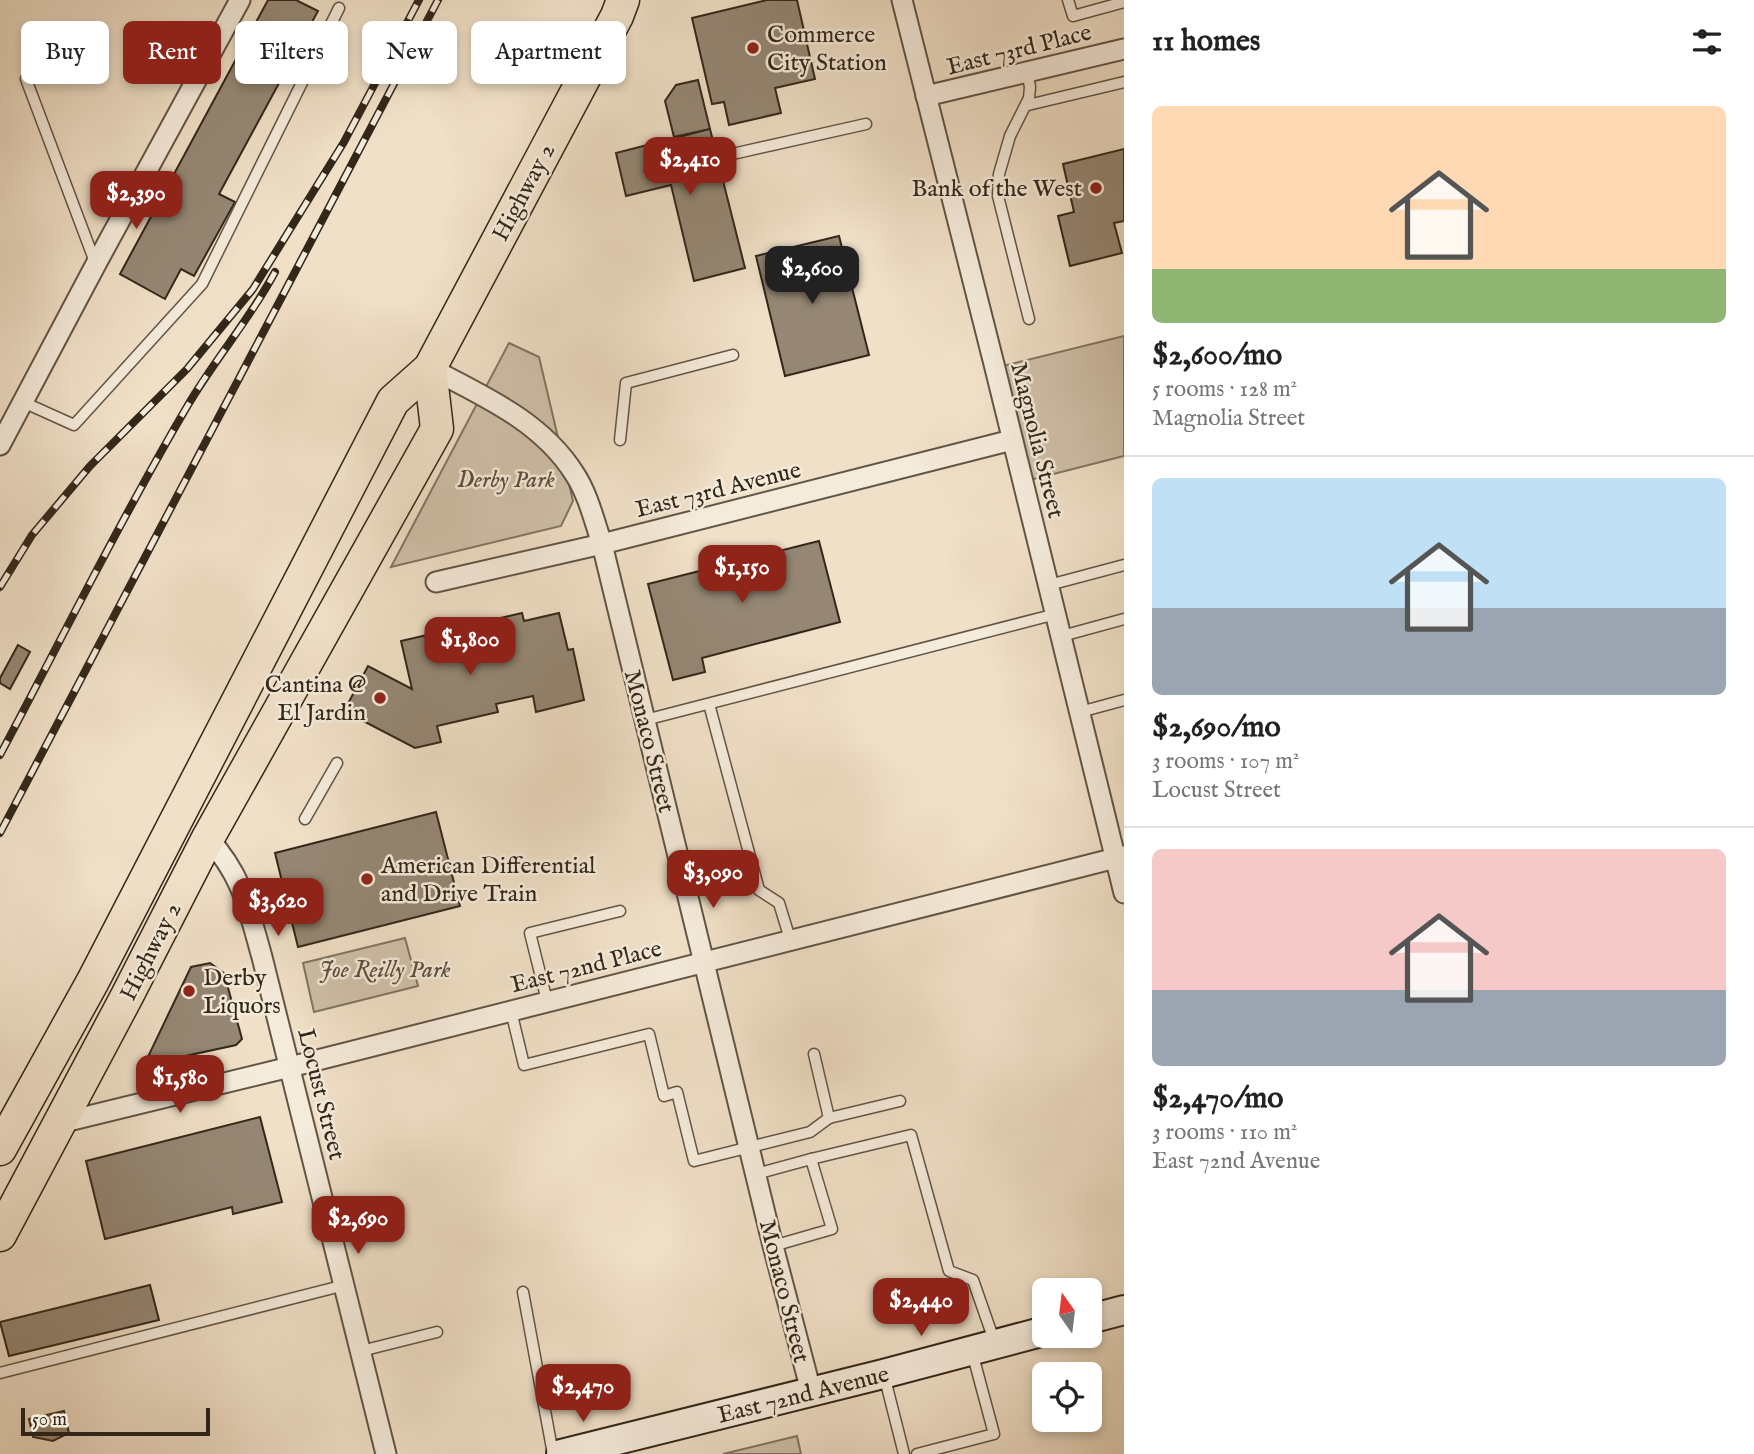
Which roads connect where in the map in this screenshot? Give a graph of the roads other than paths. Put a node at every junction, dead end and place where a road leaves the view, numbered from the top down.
1 (240, 0) edge
2 (902, 0) edge
3 (1069, 0) edge
4 (1124, 2) edge
5 (623, 5) edge
6 (339, 8) dead end
7 (1124, 49) edge
8 (1027, 71) junction
9 (1124, 82) edge
10 (28, 84) edge
11 (926, 96) junction
12 (1028, 105) junction
13 (866, 124) dead end
14 (737, 153) dead end
15 (96, 264) junction
16 (1030, 319) dead end
17 (733, 355) dead end
18 (430, 368) junction
19 (23, 402) junction
20 (620, 440) dead end
21 (1012, 440) junction
22 (0, 445) edge
23 (602, 544) junction
24 (1124, 565) edge
25 (436, 582) dead end
26 (1049, 585) junction
27 (1056, 614) junction
28 (1124, 619) edge
29 (1062, 636) junction
30 (1124, 700) edge
31 (709, 704) junction
32 (1080, 712) junction
33 (645, 720) junction
34 (337, 763) dead end
35 (305, 819) dead end
36 (208, 838) junction
37 (1120, 857) edge
38 (1124, 893) edge
39 (620, 911) dead end
40 (790, 939) junction
41 (704, 961) junction
42 (547, 1001) junction
43 (511, 1011) junction
44 (814, 1054) dead end
45 (290, 1067) junction
46 (900, 1101) dead end
47 (829, 1118) junction
48 (60, 1123) junction
49 (749, 1147) junction
50 (0, 1149) edge
51 (811, 1158) junction
52 (756, 1174) junction
53 (0, 1235) edge
54 (773, 1246) junction
55 (345, 1285) junction
56 (523, 1292) dead end
57 (1124, 1310) edge
58 (1102, 1316) edge
59 (437, 1332) dead end
60 (1032, 1334) edge
61 (983, 1346) junction
62 (361, 1351) junction
63 (0, 1373) edge
64 (883, 1374) junction
65 (811, 1391) junction
66 (618, 1447) edge
67 (386, 1454) edge
68 (553, 1454) edge
69 (561, 1454) edge
70 (904, 1454) edge
71 (917, 1454) edge

1 - 15 street
2 - 11 street, Magnolia Street
3 - 4 lane
5 - 18 main road, Highway 2
6 - 19 lane
7 - 8 street, East 73rd Place
8 - 11 street, East 73rd Place
8 - 12 lane
9 - 12 lane
10 - 15 lane
11 - 21 street, Magnolia Street
12 - 16 lane
13 - 14 lane
15 - 19 street
17 - 20 lane
18 - 23 street, Monaco Street
18 - 36 main road, Highway 2
18 - 50 main road, Highway 2
19 - 22 street
21 - 23 street, East 73rd Avenue
21 - 26 street, Magnolia Street
23 - 25 street, East 73rd Avenue
23 - 33 street, Monaco Street
24 - 26 lane
26 - 27 street, Magnolia Street
27 - 29 street, Magnolia Street
27 - 31 lane
28 - 29 lane
29 - 32 street, Magnolia Street
30 - 32 lane
31 - 33 lane
31 - 40 lane
32 - 37 street, Magnolia Street
33 - 41 street, Monaco Street
34 - 35 lane
36 - 45 street, Locust Street
36 - 48 main road, Highway 2
37 - 38 street, Magnolia Street
37 - 40 street, East 72nd Place
39 - 42 lane
40 - 41 street, East 72nd Place
41 - 42 street, East 72nd Place
41 - 49 street, Monaco Street
42 - 43 street, East 72nd Place
43 - 45 street, East 72nd Place
43 - 49 lane
44 - 47 lane
45 - 48 street, East 72nd Place
45 - 55 street, Locust Street
46 - 47 lane
47 - 49 lane
48 - 53 main road, Highway 2
49 - 52 street, Monaco Street
51 - 52 lane
51 - 54 lane
51 - 61 lane
52 - 54 street, Monaco Street
54 - 65 street, Monaco Street
55 - 62 street, Locust Street
55 - 63 lane
56 - 68 lane
57 - 58 main road
59 - 62 lane
60 - 61 main road, East 72nd Avenue
61 - 64 main road, East 72nd Avenue
61 - 71 lane
62 - 67 street, Locust Street
64 - 65 main road, East 72nd Avenue
64 - 70 lane
65 - 66 main road, East 72nd Avenue
66 - 69 main road, East 72nd Avenue

